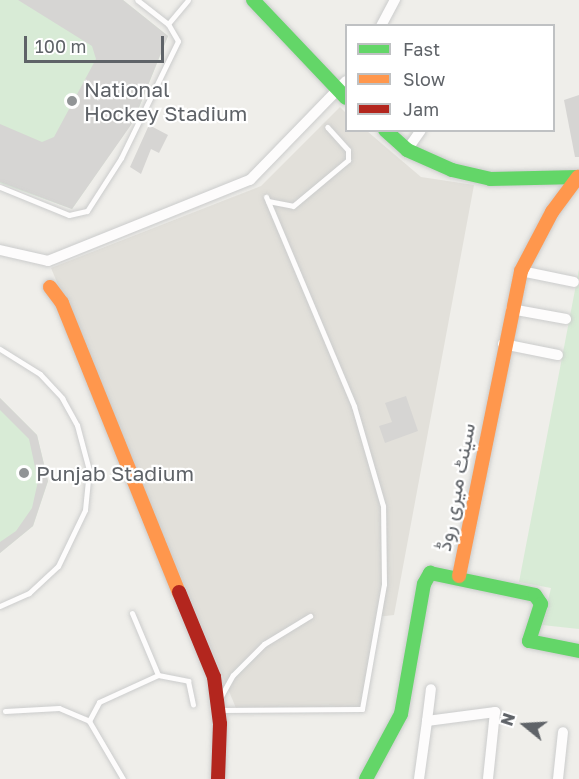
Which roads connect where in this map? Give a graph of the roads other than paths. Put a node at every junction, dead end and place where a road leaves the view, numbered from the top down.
1 (137, 0) edge
2 (188, 0) edge
3 (253, 0) edge
4 (395, 0) edge
5 (168, 24) junction
6 (382, 24) edge
7 (344, 90) edge
8 (327, 127) dead end
9 (387, 132) edge
10 (420, 132) edge
11 (407, 150) junction
12 (578, 177) edge
13 (0, 187) edge
14 (0, 250) edge
15 (521, 271) junction
16 (574, 282) dead end
17 (50, 287) dead end
18 (511, 309) junction
19 (566, 319) dead end
20 (503, 344) junction
21 (0, 349) edge
22 (558, 355) dead end
23 (459, 576) junction
24 (0, 606) edge
25 (132, 613) dead end
26 (310, 616) dead end
27 (579, 651) edge
28 (158, 675) junction
29 (431, 689) dead end
30 (194, 704) dead end
31 (218, 706) junction
32 (5, 711) dead end
33 (89, 721) junction
34 (427, 721) junction
35 (563, 732) dead end
36 (123, 779) edge
37 (218, 779) edge
38 (366, 779) edge
39 (419, 779) edge
40 (488, 779) edge
41 (558, 779) edge

1 - 5 lane
2 - 5 lane
3 - 7 street
4 - 6 street
5 - 13 lane
7 - 14 street
8 - 31 lane
9 - 11 street
10 - 11 street
11 - 12 street
12 - 15 street, سینٹ میری روڈ
15 - 16 street
15 - 18 street, سینٹ میری روڈ
17 - 31 street
18 - 19 street
18 - 20 street, سینٹ میری روڈ
20 - 22 street
20 - 23 street, سینٹ میری روڈ
21 - 24 lane
23 - 27 street
23 - 38 street, سینٹ میری روڈ
25 - 28 lane
26 - 31 lane
28 - 30 lane
28 - 33 lane
29 - 34 street
31 - 37 street
32 - 33 lane
33 - 36 lane
34 - 39 street
34 - 40 street
35 - 41 street

